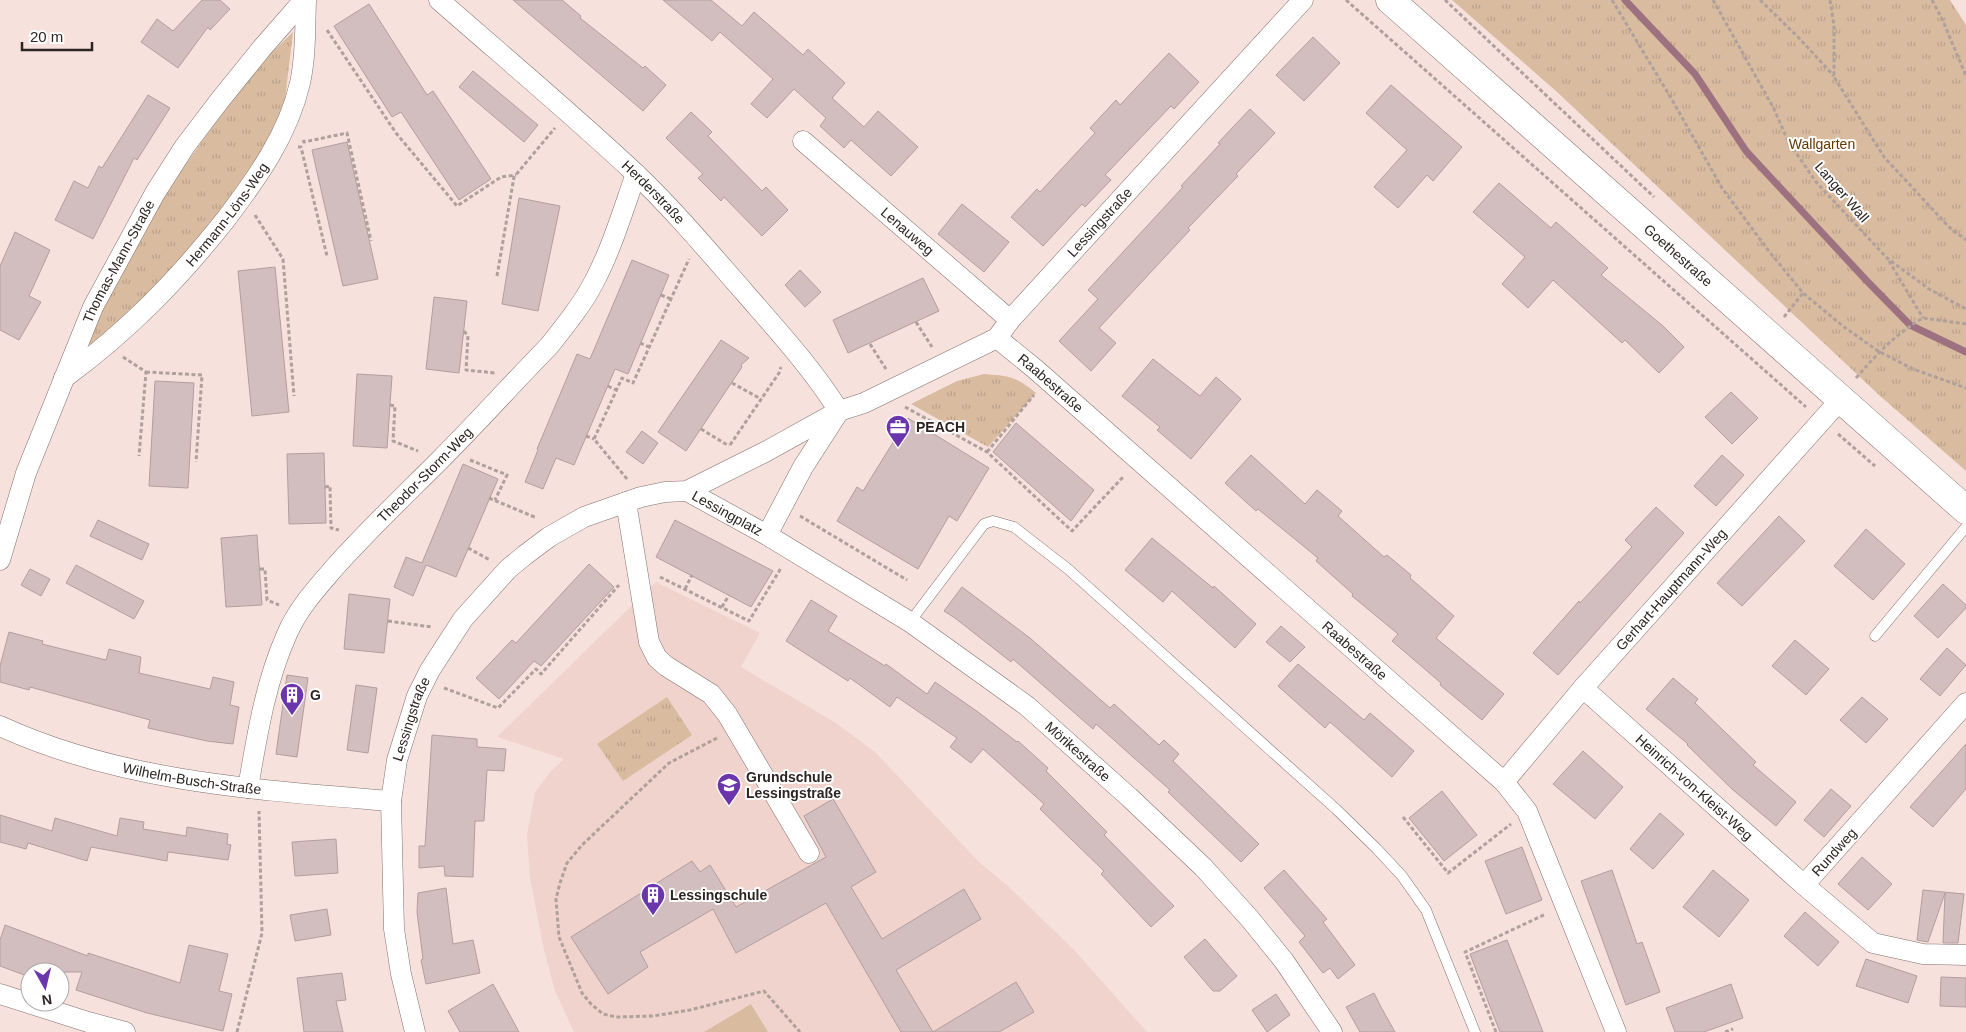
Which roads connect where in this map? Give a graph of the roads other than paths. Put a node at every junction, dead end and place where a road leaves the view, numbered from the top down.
1 (305, 0) edge
2 (439, 0) edge
3 (1303, 0) edge
4 (1390, 0) edge
5 (803, 141) dead end
6 (636, 174) junction
7 (1010, 320) junction
8 (997, 338) junction
9 (62, 379) junction
10 (1848, 389) junction
11 (864, 403) joint
12 (839, 411) junction
13 (687, 491) junction
14 (634, 499) junction
15 (1966, 510) edge
16 (1966, 527) edge
17 (767, 535) junction
18 (0, 560) edge
19 (910, 622) junction
20 (1875, 636) dead end
21 (1583, 688) junction
22 (1966, 703) edge
23 (0, 726) edge
24 (1504, 782) junction
25 (254, 789) junction
26 (390, 801) junction
27 (809, 854) dead end
28 (1804, 885) junction
29 (1966, 955) edge
30 (0, 994) edge
31 (125, 1032) edge
32 (415, 1032) edge
33 (1332, 1032) edge
34 (1475, 1032) edge
35 (1616, 1032) edge

1 - 9 street, Thomas-Mann-Straße
1 - 9 street, Hermann-Löns-Weg
2 - 6 street, Herderstraße
3 - 7 street, Lessingstraße
4 - 10 main road, Goethestraße
5 - 7 street, Lenauweg
6 - 12 street, Herderstraße
6 - 25 street, Theodor-Storm-Weg
7 - 8 street, Lessingstraße
8 - 11 street, Lessingstraße
8 - 24 street, Raabestraße
9 - 18 street, Thomas-Mann-Straße
10 - 15 main road, Goethestraße
10 - 21 street, Gerhart-Hauptmann-Weg
11 - 12 street, Lessingplatz
12 - 13 street, Lessingplatz
12 - 17 street, Lessingplatz
13 - 14 street, Lessingstraße
13 - 17 street, Lessingplatz
14 - 26 street, Lessingstraße
14 - 27 street
16 - 20 lane
17 - 19 street, Mörikestraße
19 - 33 street, Mörikestraße
19 - 34 lane
21 - 24 street, Gerhart-Hauptmann-Weg
21 - 28 street, Heinrich-von-Kleist-Weg
22 - 28 street, Rundweg
23 - 25 street, Wilhelm-Busch-Straße
24 - 35 street, Raabestraße
25 - 26 street, Wilhelm-Busch-Straße
26 - 32 street, Lessingstraße
28 - 29 street, Rundweg
30 - 31 street

